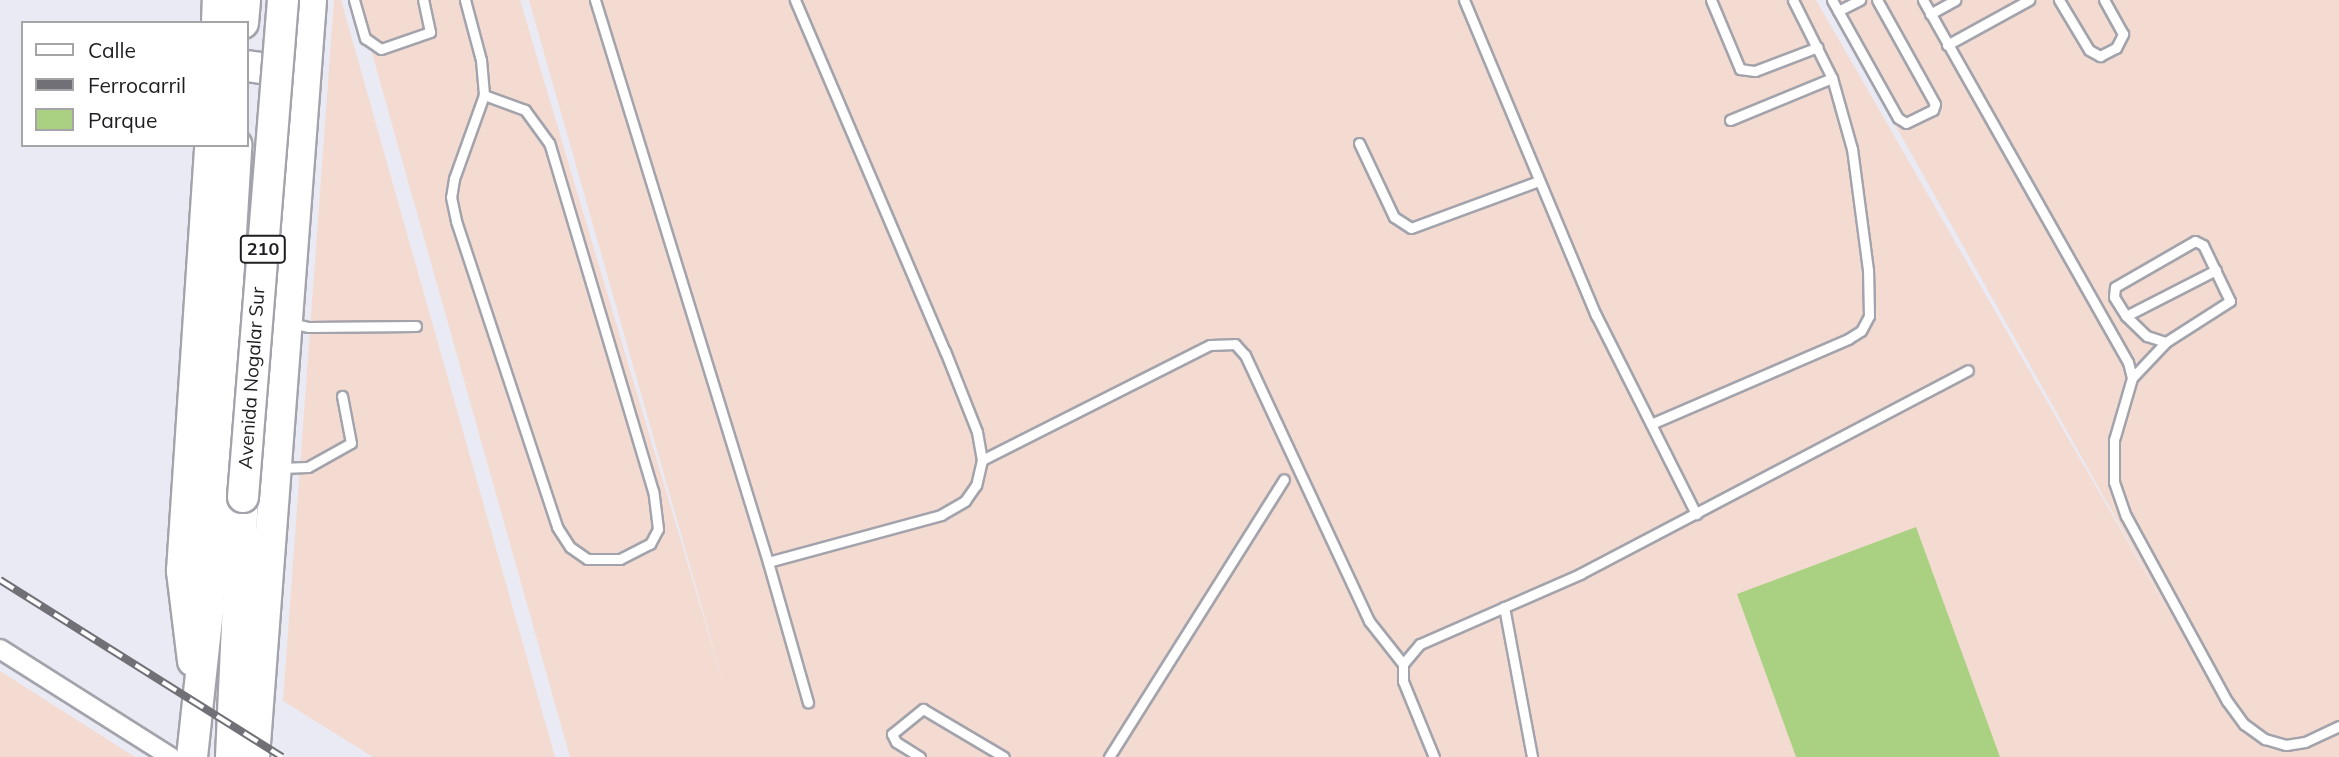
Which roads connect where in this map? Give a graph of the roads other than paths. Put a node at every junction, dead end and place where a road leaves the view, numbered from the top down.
1 (218, 0) edge
2 (245, 0) edge
3 (283, 0) edge
4 (355, 0) edge
5 (423, 0) edge
6 (465, 0) edge
7 (594, 0) edge
8 (795, 0) edge
9 (1464, 0) edge
10 (1711, 0) edge
11 (1793, 0) edge
12 (1832, 0) edge
13 (1860, 0) edge
14 (1877, 0) edge
15 (1923, 0) edge
16 (1955, 0) edge
17 (2029, 0) edge
18 (2059, 0) edge
19 (2104, 0) edge
20 (309, 3) edge
21 (1838, 11) junction
22 (1930, 14) junction
23 (217, 21) edge
24 (243, 21) edge
25 (1947, 45) junction
26 (1818, 47) junction
27 (248, 66) edge
28 (1832, 78) junction
29 (484, 94) junction
30 (302, 105) junction
31 (1730, 120) dead end
32 (1359, 143) dead end
33 (210, 147) edge
34 (236, 147) edge
35 (1539, 181) junction
36 (2217, 270) junction
37 (2126, 316) junction
38 (286, 322) junction
39 (416, 326) dead end
40 (2166, 342) junction
41 (1968, 370) dead end
42 (2132, 378) junction
43 (342, 396) dead end
44 (1651, 424) junction
45 (982, 460) junction
46 (275, 467) junction
47 (1284, 479) dead end
48 (1696, 514) junction
49 (768, 562) junction
50 (1504, 607) junction
51 (0, 649) edge
52 (1404, 664) junction
53 (199, 692) junction
54 (808, 702) dead end
55 (2339, 726) edge
56 (148, 751) edge
57 (171, 757) edge
58 (192, 757) edge
59 (231, 757) edge
60 (254, 757) edge
61 (919, 757) edge
62 (1004, 757) edge
63 (1109, 757) edge
64 (1434, 757) edge
65 (1532, 757) edge

1 - 23 highway
2 - 24 highway
3 - 59 highway, Avenida Nogalar Sur / 210, bridge
4 - 5 lane
6 - 29 lane
7 - 49 lane
8 - 45 lane
9 - 35 lane
10 - 26 lane
11 - 26 lane
12 - 21 lane
13 - 21 lane
14 - 21 lane
15 - 22 lane
16 - 22 lane
17 - 25 lane
18 - 19 lane
20 - 30 highway
22 - 25 lane
25 - 42 lane
26 - 28 lane
27 - 30 highway
28 - 31 lane
28 - 44 lane
29 - 29 lane
30 - 38 highway
32 - 35 lane
33 - 53 highway
34 - 53 highway, Avenida Nogalar Sur / 210
35 - 44 lane
36 - 37 lane
36 - 37 lane
36 - 40 lane
37 - 40 lane
38 - 39 lane
38 - 46 highway
40 - 42 lane
41 - 48 lane
42 - 55 lane
43 - 46 lane
44 - 48 lane
45 - 49 lane
45 - 52 lane
46 - 60 highway
47 - 63 lane
48 - 50 lane
49 - 54 lane
50 - 52 lane
50 - 65 lane
51 - 56 street
52 - 64 lane
53 - 58 highway, Avenida Nogalar Sur / 210
56 - 57 street
61 - 62 lane

